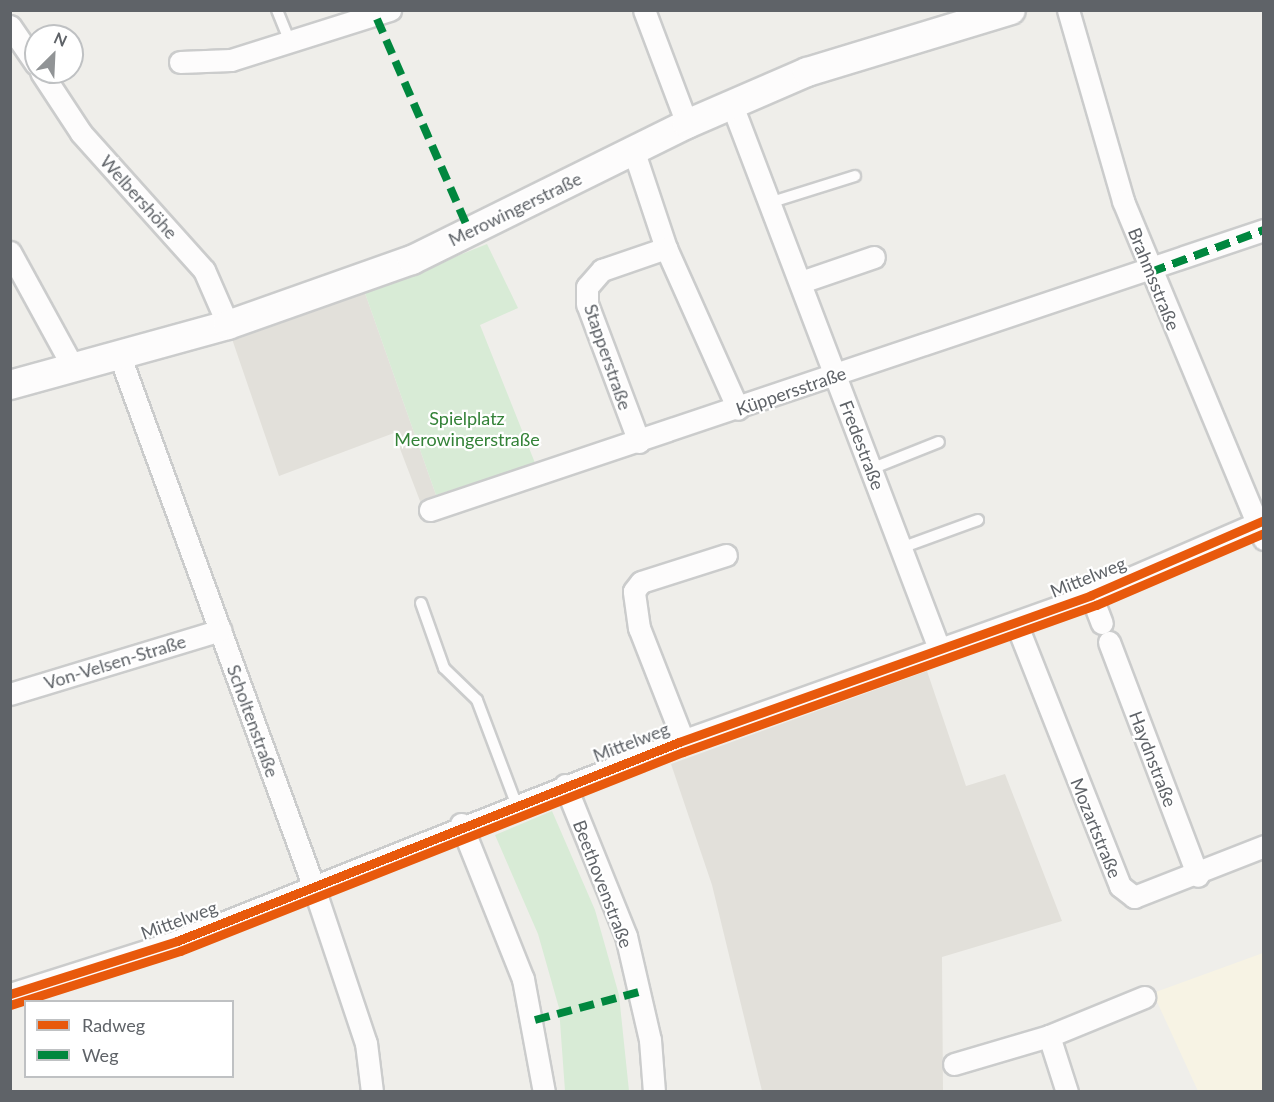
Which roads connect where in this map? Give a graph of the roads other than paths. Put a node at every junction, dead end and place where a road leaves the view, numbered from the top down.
1 (277, 10) edge
2 (390, 10) edge
3 (644, 10) edge
4 (1068, 10) edge
5 (1004, 11) edge
6 (362, 16) edge
7 (10, 26) edge
8 (290, 43) junction
9 (24, 46) edge
10 (180, 62) dead end
11 (49, 84) edge
12 (732, 105) junction
13 (687, 124) junction
14 (634, 152) junction
15 (855, 176) dead end
16 (772, 202) junction
17 (1263, 230) edge
18 (666, 248) junction
19 (10, 252) edge
20 (874, 257) dead end
21 (1151, 272) junction
22 (801, 282) junction
23 (228, 325) junction
24 (118, 354) junction
25 (74, 367) junction
26 (836, 376) junction
27 (10, 385) edge
28 (738, 409) junction
29 (939, 441) dead end
30 (639, 442) junction
31 (871, 469) junction
32 (430, 510) dead end
33 (978, 520) dead end
34 (1261, 527) edge
35 (901, 548) junction
36 (726, 555) dead end
37 (1091, 595) junction
38 (421, 603) dead end
39 (1016, 623) junction
40 (220, 630) junction
41 (940, 651) junction
42 (10, 694) edge
43 (683, 740) junction
44 (565, 785) junction
45 (516, 803) junction
46 (461, 824) junction
47 (1263, 846) edge
48 (1198, 876) junction
49 (313, 885) junction
50 (10, 994) edge
51 (1144, 997) dead end
52 (1049, 1036) junction
53 (954, 1064) dead end
54 (372, 1092) edge
55 (544, 1092) edge
56 (654, 1092) edge
57 (1067, 1092) edge

1 - 8 lane
2 - 6 street
3 - 13 street
4 - 21 street, Brahmsstraße
5 - 12 street, Merowingerstraße
6 - 8 street
7 - 9 street
8 - 10 street
11 - 23 street, Welbershöhe
12 - 13 street, Merowingerstraße
12 - 16 street, Fredestraße
13 - 14 street, Merowingerstraße
14 - 18 street
14 - 23 street, Merowingerstraße
15 - 16 lane
16 - 22 street, Fredestraße
17 - 21 street, Küppersstraße
18 - 28 street
18 - 30 street, Stapperstraße
19 - 25 street
20 - 22 street
21 - 26 street, Küppersstraße
21 - 34 street, Brahmsstraße
22 - 26 street, Fredestraße
23 - 24 street, Merowingerstraße
24 - 25 street, Merowingerstraße
24 - 40 street, Scholtenstraße
25 - 27 street, Merowingerstraße
26 - 28 street, Küppersstraße
26 - 31 street, Fredestraße
28 - 30 street, Küppersstraße
29 - 31 lane
30 - 32 street, Küppersstraße
31 - 35 street, Fredestraße
33 - 35 lane
34 - 37 street, Mittelweg
35 - 41 street, Fredestraße
36 - 43 street
37 - 39 street, Mittelweg
37 - 48 street, Haydnstraße
38 - 45 lane
39 - 41 street, Mittelweg
39 - 48 street, Mozartstraße
40 - 42 street, Von-Velsen-Straße
40 - 49 street, Scholtenstraße
41 - 43 street, Mittelweg
43 - 44 street, Mittelweg
44 - 45 street, Mittelweg
44 - 56 street, Beethovenstraße
45 - 46 street, Mittelweg
46 - 49 street, Mittelweg
46 - 55 street
47 - 48 street, Mozartstraße
49 - 50 street, Mittelweg
49 - 54 street, Scholtenstraße
51 - 52 street
52 - 53 street
52 - 57 street

